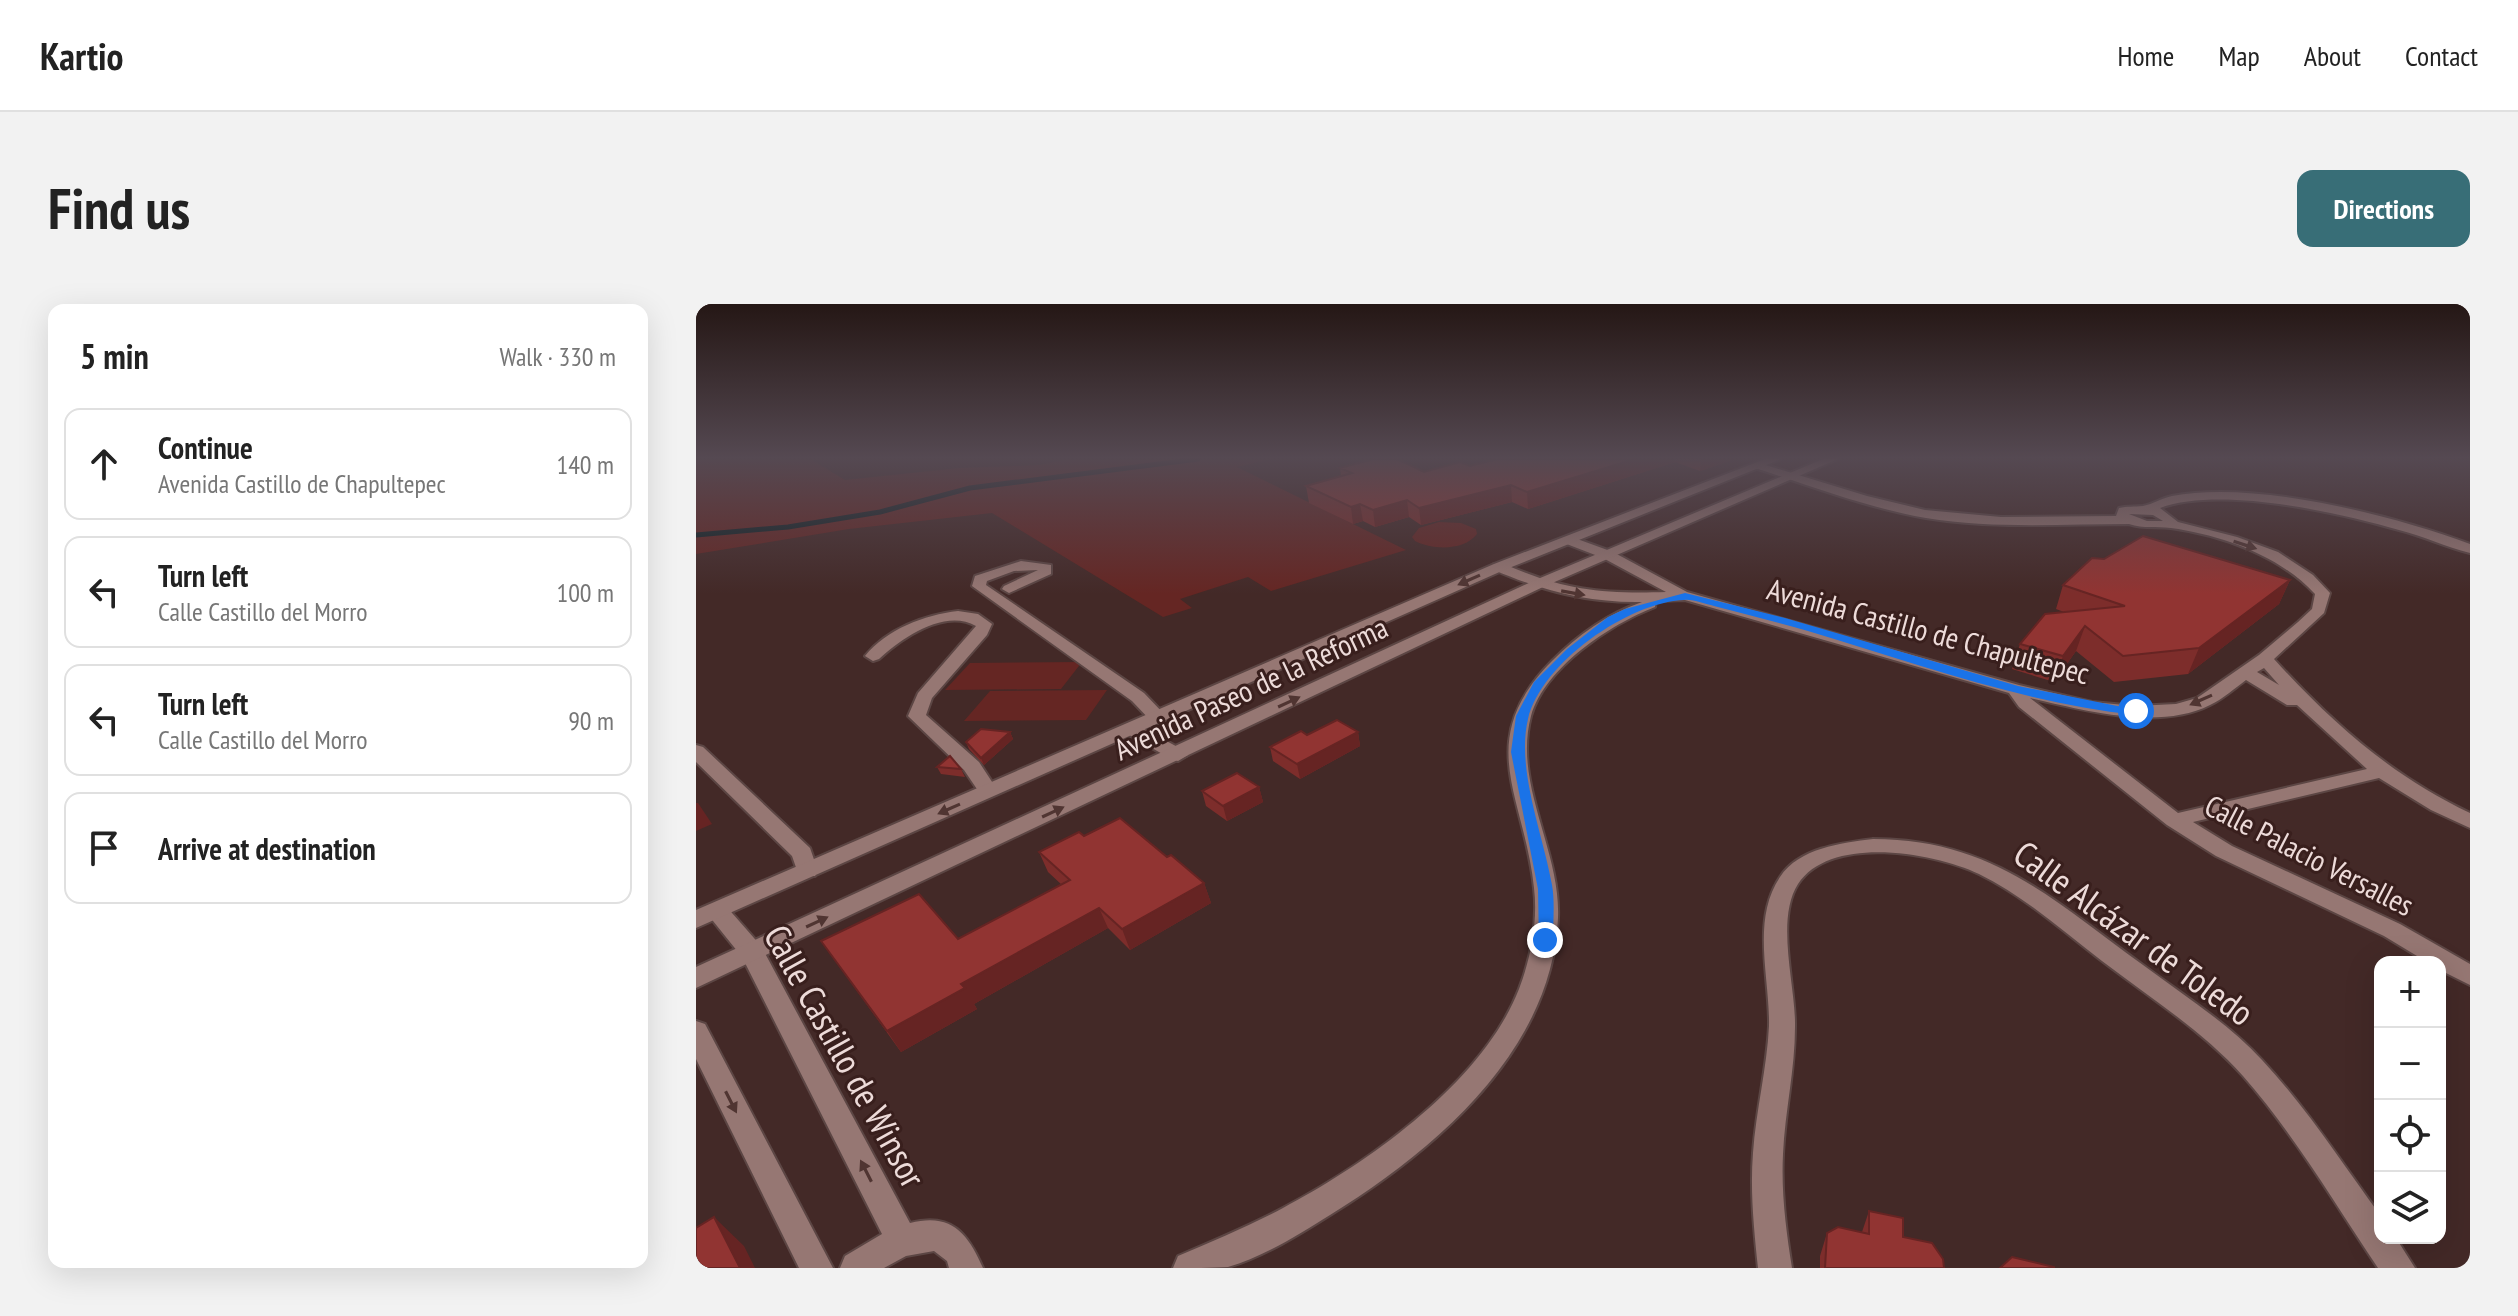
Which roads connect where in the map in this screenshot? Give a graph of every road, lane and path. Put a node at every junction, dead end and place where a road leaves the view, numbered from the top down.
1 (1662, 504) edge
2 (1727, 504) edge
3 (1883, 504) edge
4 (2161, 504) edge
5 (2286, 504) edge
6 (2146, 509) junction
7 (2126, 516) junction
8 (2170, 524) junction
9 (1569, 540) junction
10 (2470, 549) edge
11 (1608, 555) junction
12 (1499, 567) junction
13 (1538, 584) junction
14 (1009, 589) dead end
15 (1685, 596) junction
16 (873, 656) dead end
17 (2265, 659) junction
18 (2245, 672) junction
19 (2015, 689) junction
20 (2310, 712) junction
21 (1158, 718) junction
22 (1133, 729) junction
23 (696, 751) edge
24 (1178, 755) junction
25 (2382, 772) junction
26 (988, 791) junction
27 (2174, 820) junction
28 (2470, 821) edge
29 (807, 871) junction
30 (707, 915) edge
31 (752, 952) junction
32 (2470, 976) edge
33 (696, 978) edge
34 (696, 1032) edge
35 (902, 1240) junction
36 (816, 1268) edge
37 (857, 1268) edge
38 (966, 1268) edge
39 (1190, 1268) edge
40 (1775, 1268) edge
41 (2398, 1268) edge

1 - 9 street, Avenida Paseo de la Reforma
2 - 11 street, Avenida Paseo de la Reforma
3 - 7 street
4 - 6 street
5 - 10 street
6 - 7 street
6 - 8 street
7 - 8 street
8 -> 17 street, Avenida Castillo de Chapultepec
9 - 11 street, Avenida Castillo de Chapultepec
9 - 12 street, Avenida Paseo de la Reforma
11 - 13 street, Avenida Paseo de la Reforma
11 - 15 street, Avenida Castillo de Chapultepec
12 - 13 street, Avenida Castillo de Chapultepec
12 -> 21 street, Avenida Paseo de la Reforma
13 -> 15 street, Avenida Castillo de Chapultepec
24 -> 13 street, Avenida Paseo de la Reforma
14 - 21 street
15 - 19 street, Avenida Castillo de Chapultepec
15 - 39 street
16 - 26 street
17 - 18 street, Avenida Castillo de Chapultepec
17 - 20 street
18 -> 19 street, Avenida Castillo de Chapultepec
18 - 20 street
19 - 27 street, Calle Palacio Versalles
20 - 25 street
21 - 22 street, Avenida Paseo de la Reforma
22 - 24 street
22 - 26 street, Avenida Paseo de la Reforma
23 - 29 street
31 -> 24 street, Avenida Paseo de la Reforma
25 - 27 street
25 - 28 street
26 -> 29 street, Avenida Paseo de la Reforma
27 - 32 street, Calle Palacio Versalles
29 - 30 street, Avenida Paseo de la Reforma
30 - 31 street, Calle Castillo de Winsor
31 - 33 street, Avenida Paseo de la Reforma
35 -> 31 street, Calle Castillo de Winsor
34 -> 36 street
35 - 37 street
35 - 38 street
40 - 41 street, Calle Alcázar de Toledo

